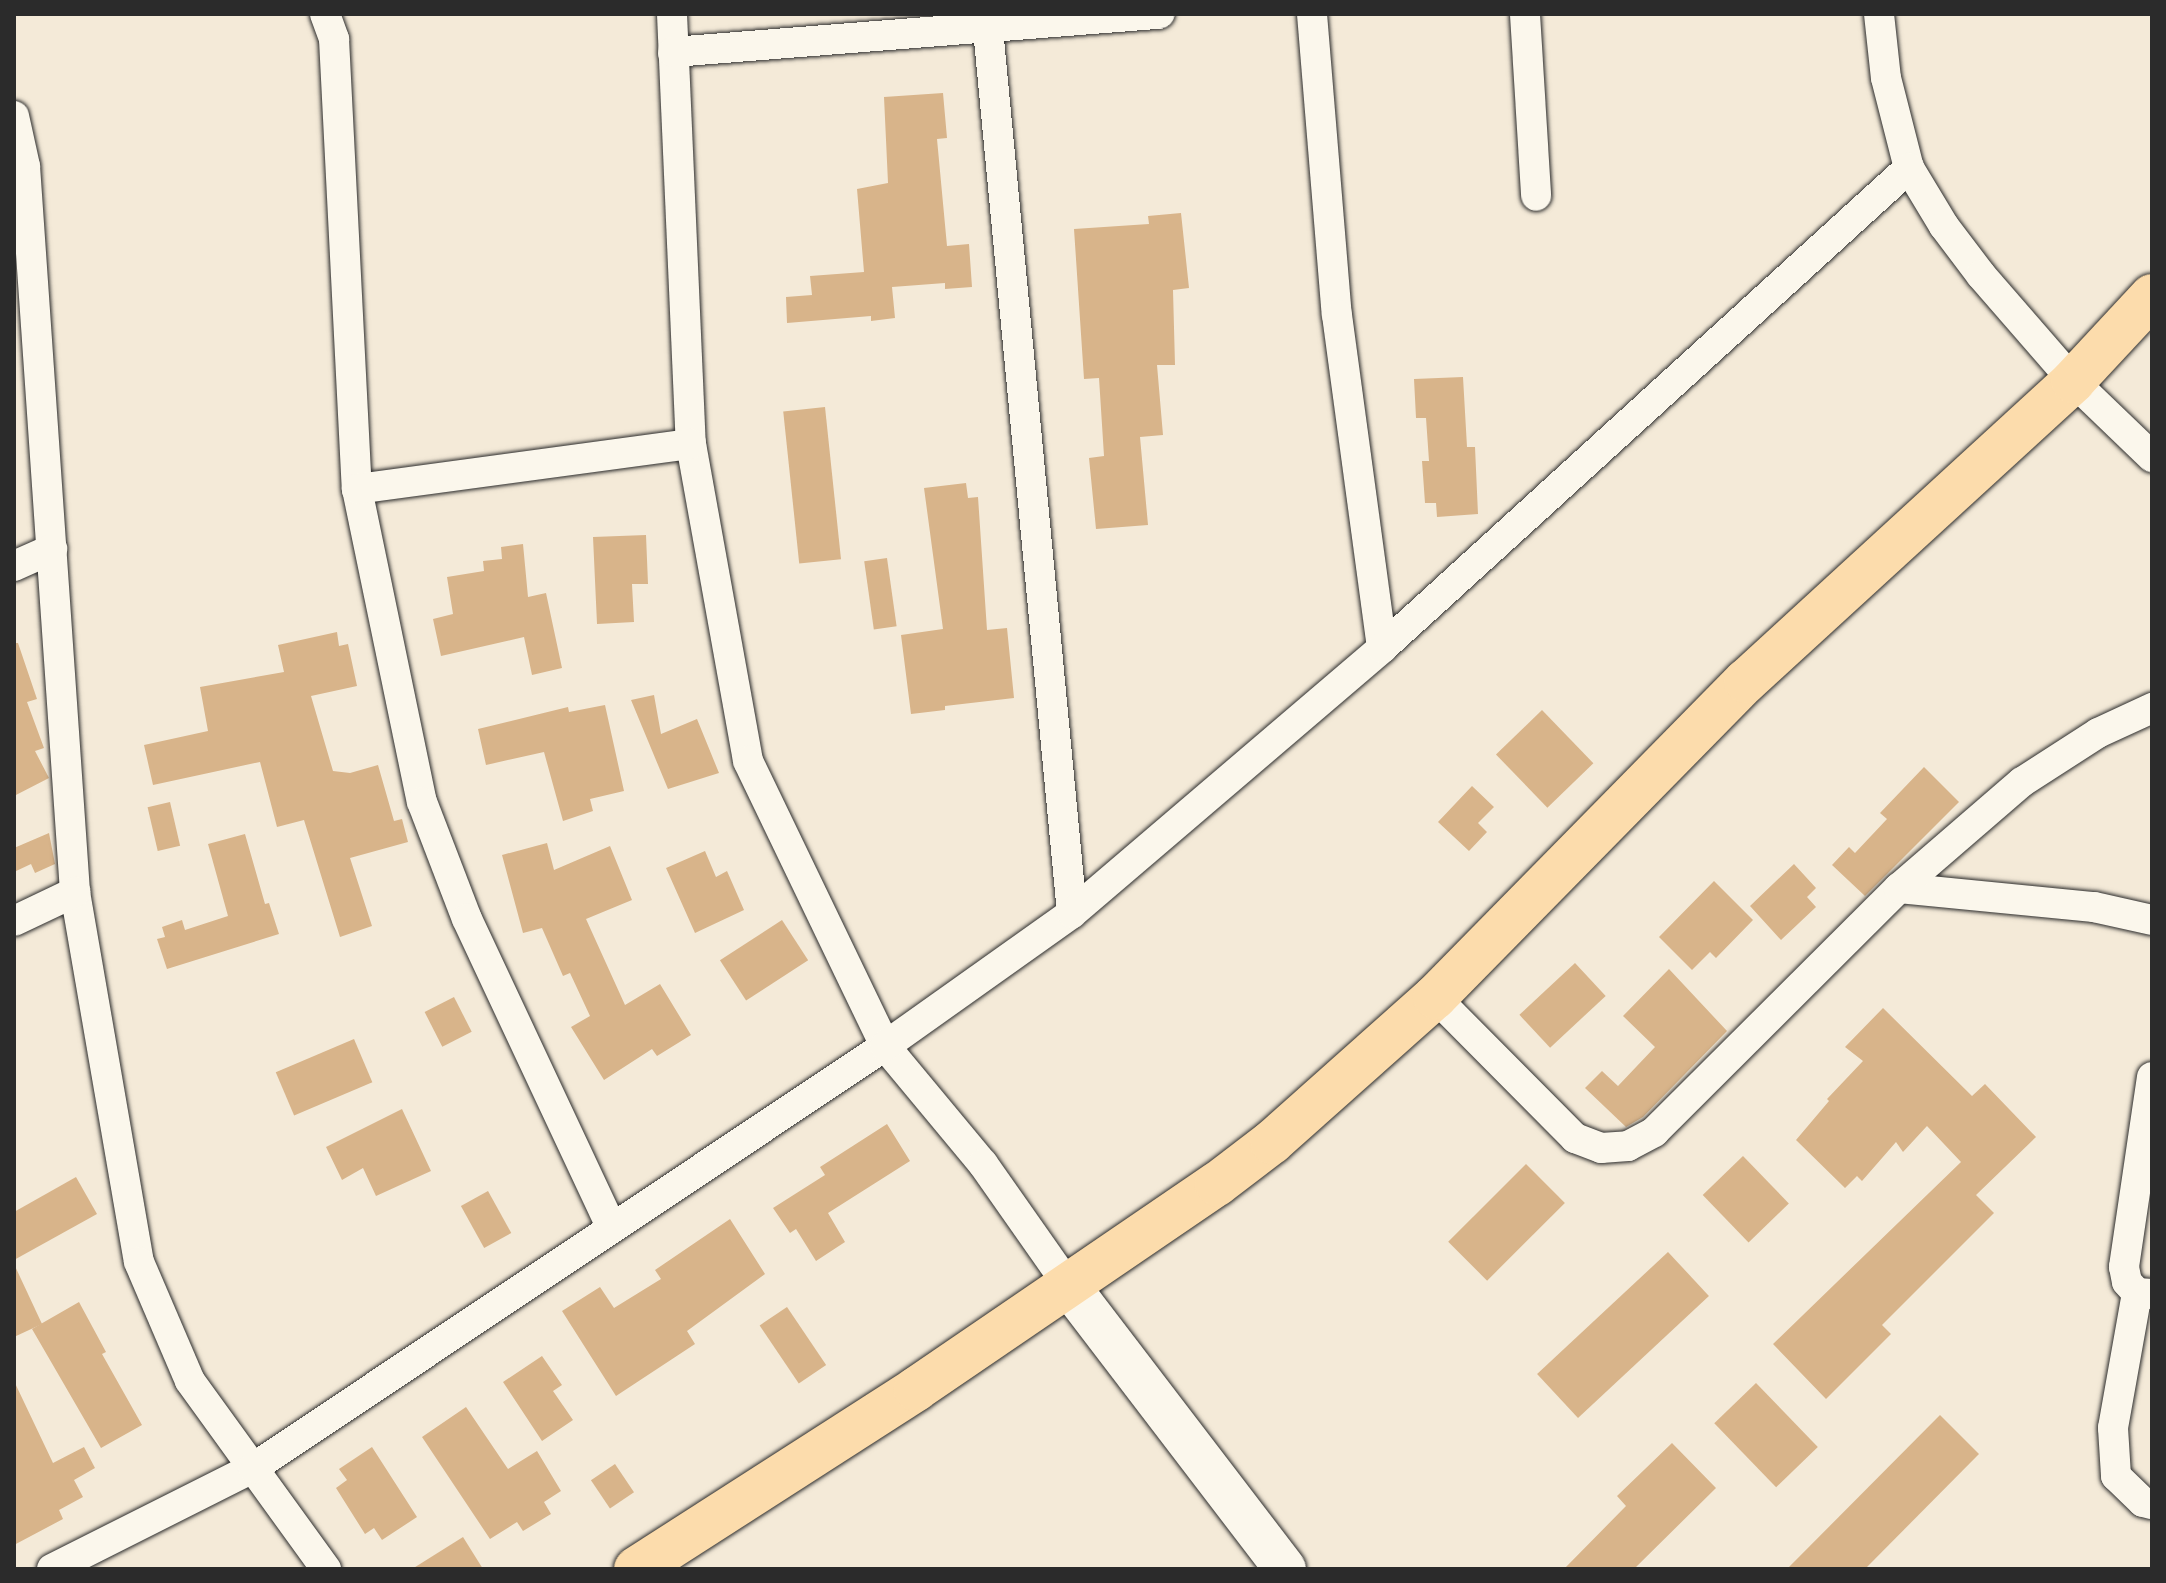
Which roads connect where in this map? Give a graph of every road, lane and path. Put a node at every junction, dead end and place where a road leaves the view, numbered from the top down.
1 (325, 14) edge
2 (672, 14) edge
3 (1160, 14) edge
4 (1312, 14) edge
5 (1525, 14) edge
6 (1879, 14) edge
7 (988, 29) junction
8 (673, 52) junction
9 (14, 116) edge
10 (1909, 168) junction
11 (1536, 196) dead end
12 (2152, 296) edge
13 (2073, 381) junction
14 (691, 444) junction
15 (2152, 457) edge
16 (357, 489) junction
17 (52, 549) junction
18 (14, 566) edge
19 (1382, 648) junction
20 (2152, 708) edge
21 (1899, 888) junction
22 (75, 892) junction
23 (1072, 913) junction
24 (2152, 920) edge
25 (14, 921) edge
26 (1435, 997) junction
27 (885, 1046) junction
28 (2152, 1077) edge
29 (611, 1227) junction
30 (1068, 1285) junction
31 (2144, 1294) edge
32 (253, 1468) junction
33 (2152, 1504) edge
34 (52, 1569) edge
35 (326, 1569) edge
36 (636, 1569) edge
37 (1285, 1569) edge

1 - 16 street
2 - 8 street
3 - 7 street
4 - 19 street
5 - 11 street
6 - 10 street
7 - 8 street
7 - 23 street
8 - 14 street
9 - 17 street
10 - 13 street
10 - 19 street
12 - 13 main road
13 - 15 street
13 - 26 main road
14 - 16 street
14 - 27 street
16 - 29 street
17 - 18 street
17 - 22 street
19 - 23 street
20 - 21 street
21 - 24 street
21 - 26 street
22 - 25 street
22 - 32 street
23 - 27 street
26 - 30 main road
27 - 29 street
27 - 30 street
28 - 31 street
29 - 32 street
30 - 36 main road
30 - 37 street
31 - 33 street
32 - 34 street
32 - 35 street

